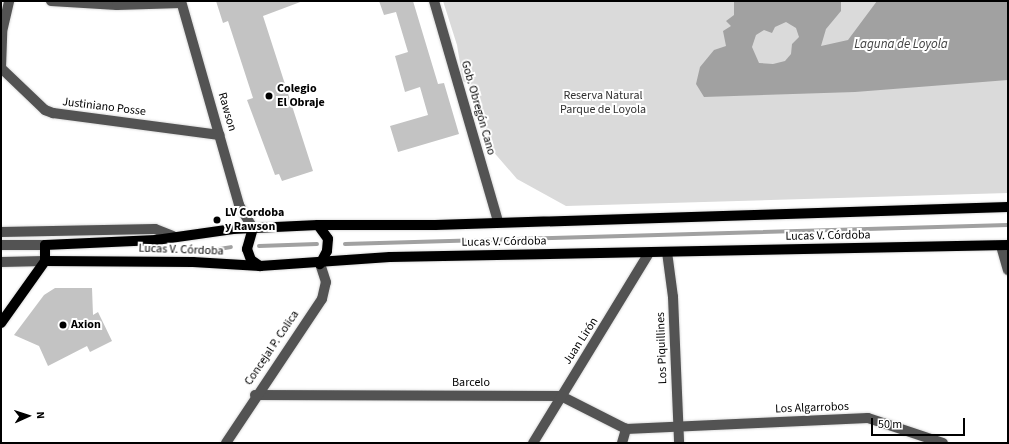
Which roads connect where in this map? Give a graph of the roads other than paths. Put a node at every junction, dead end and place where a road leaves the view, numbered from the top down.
1 (9, 1) edge
2 (51, 1) edge
3 (434, 1) edge
4 (71, 2) edge
5 (181, 2) edge
6 (1, 68) edge
7 (220, 135) junction
8 (1008, 207) edge
9 (498, 222) junction
10 (318, 225) junction
11 (253, 228) junction
12 (1, 232) edge
13 (173, 236) junction
14 (1, 245) edge
15 (45, 245) junction
16 (1004, 246) edge
17 (649, 252) junction
18 (667, 252) junction
19 (45, 261) junction
20 (1, 262) edge
21 (320, 264) junction
22 (260, 266) junction
23 (1008, 270) edge
24 (1, 323) edge
25 (256, 395) junction
26 (561, 396) junction
27 (678, 426) junction
28 (626, 429) junction
29 (226, 443) edge
30 (533, 443) edge
31 (622, 443) edge
32 (679, 443) edge
33 (943, 443) edge

1 - 6 street
2 - 4 street
3 - 9 street, Gob. Obregón Cano
4 - 5 street
5 - 7 street, Rawson
6 - 7 street, Justiniano Posse
7 - 11 street, Rawson
8 - 9 main road, Lucas V. Córdoba
9 - 10 main road, Lucas V. Córdoba
10 - 11 main road, Lucas V. Córdoba
10 - 21 main road
11 - 13 main road, Lucas V. Córdoba
11 - 22 main road
12 - 13 street, Lucas V. Córdoba
13 - 15 main road, Lucas V. Córdoba
14 - 15 street, Lucas V. Córdoba
15 - 19 main road
16 - 18 main road, Lucas V. Córdoba
16 - 23 street
17 - 18 main road, Lucas V. Córdoba
17 - 21 main road, Lucas V. Córdoba
17 - 26 street, Juan Lirón
18 - 27 street, Los Piquillines
19 - 20 street, Lucas V. Córdoba
19 - 22 main road, Lucas V. Córdoba
19 - 24 main road
21 - 22 main road, Lucas V. Córdoba
21 - 25 street, Concejal P. Colica
25 - 26 street, Barcelo
25 - 29 street, Concejal P. Colica
26 - 28 street, Barcelo
26 - 30 street, Juan Lirón
27 - 28 street
27 - 32 street, Los Piquillines
27 - 33 street, Los Algarrobos
28 - 31 street

